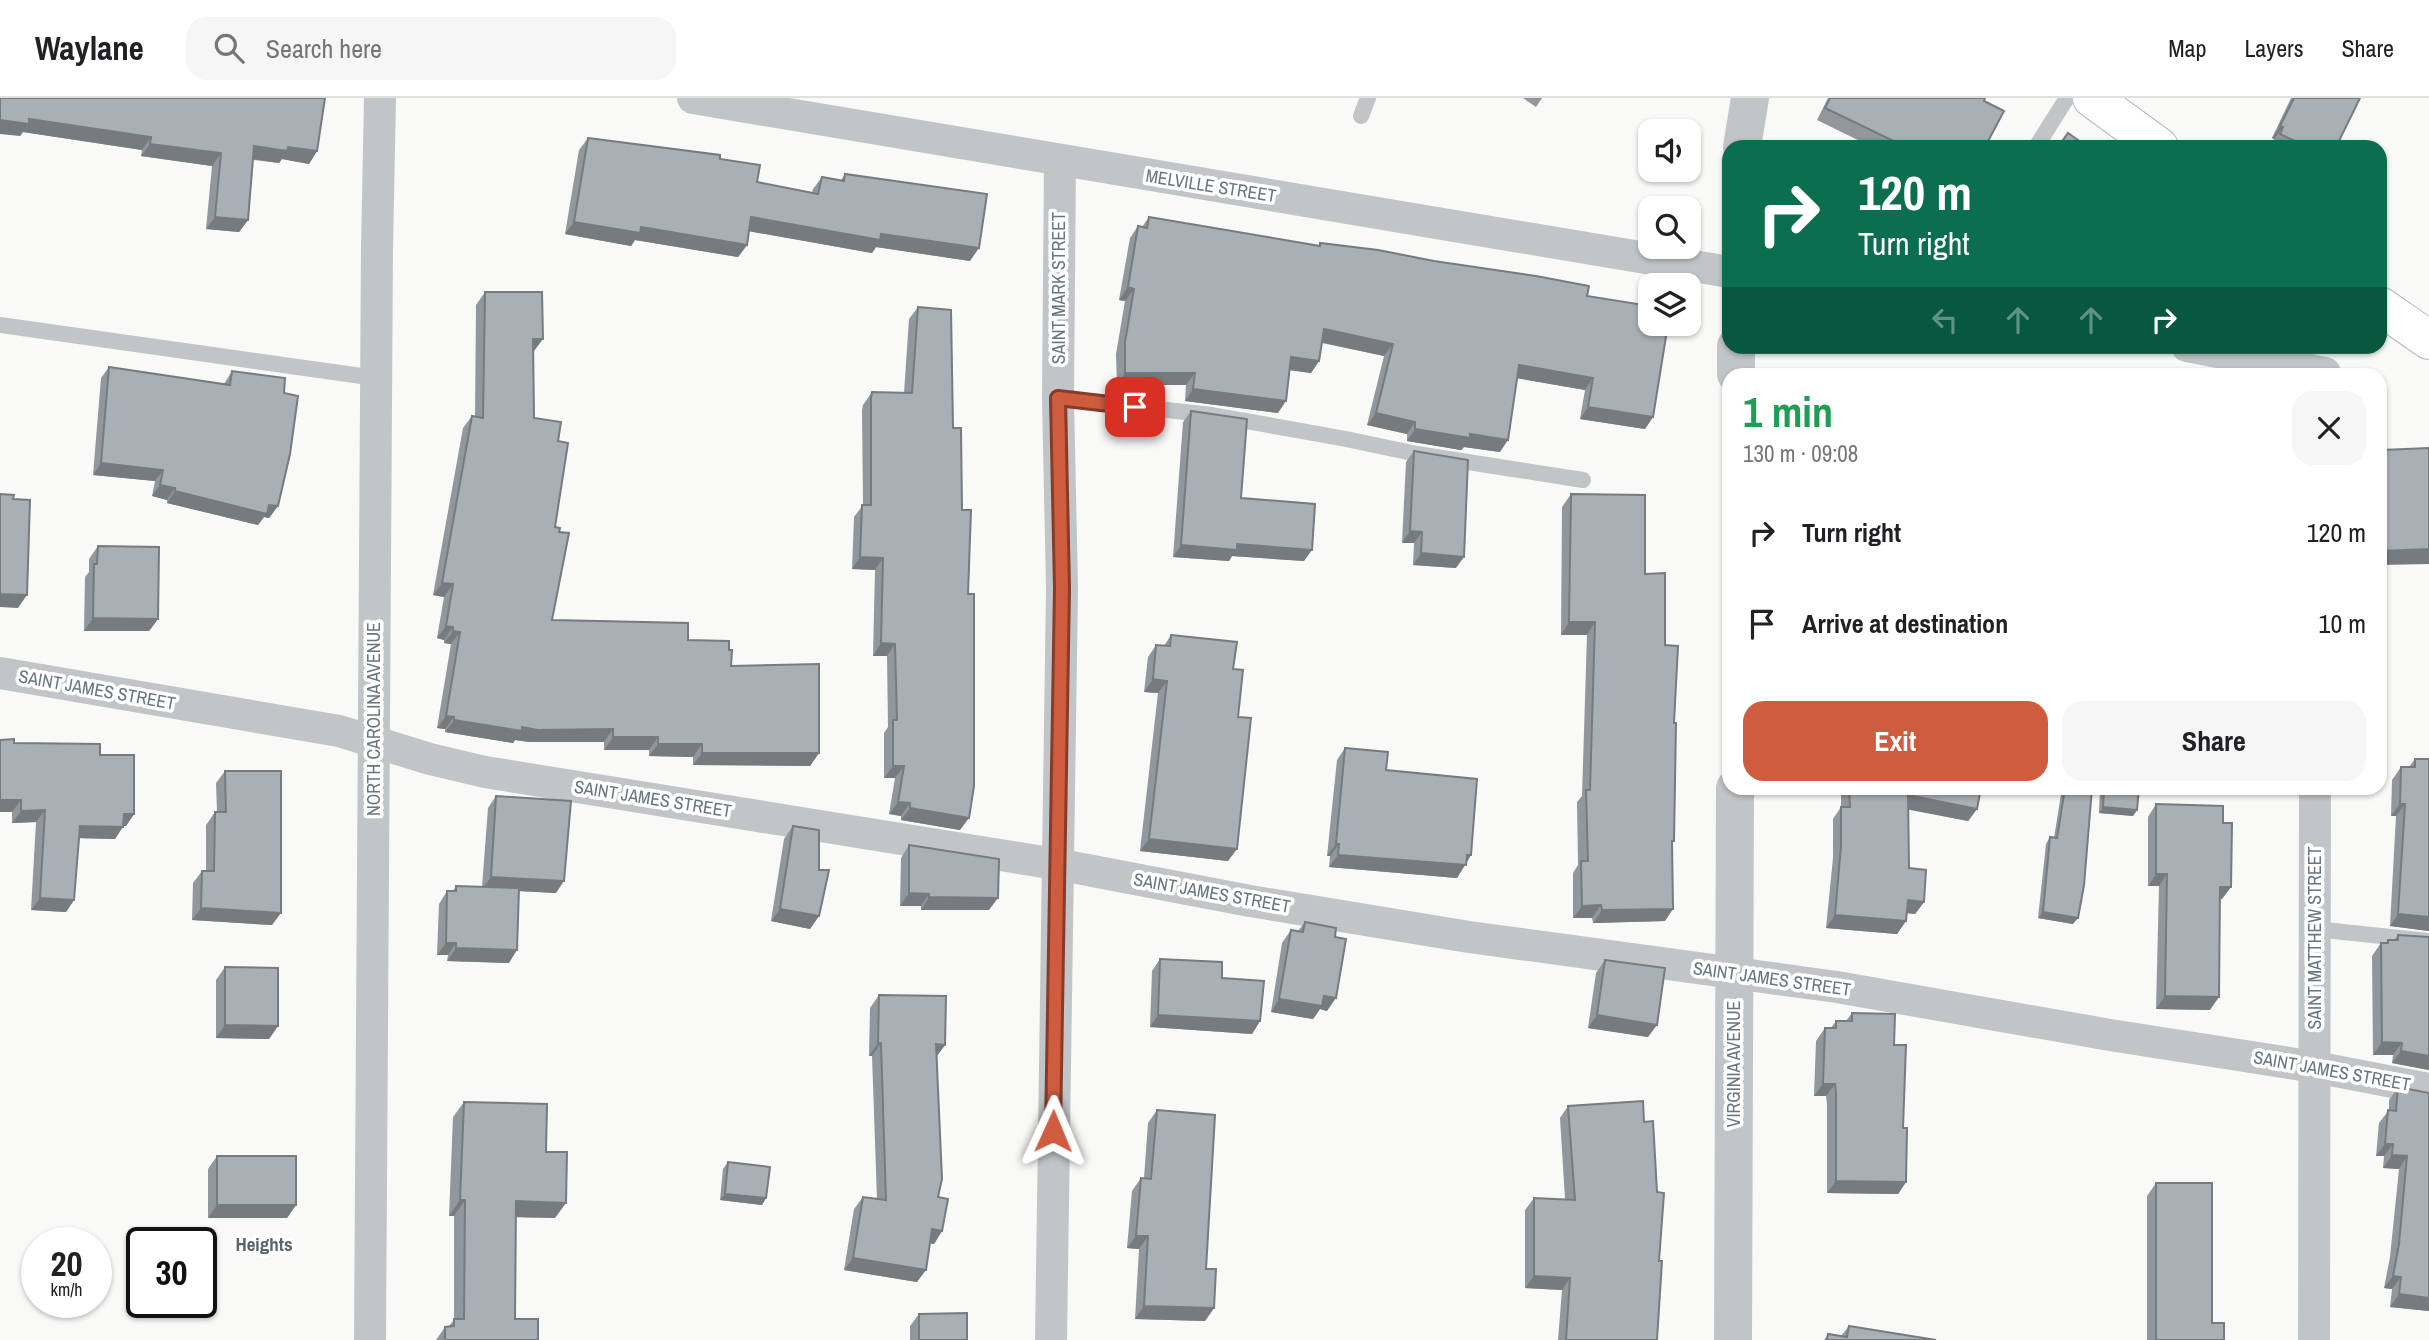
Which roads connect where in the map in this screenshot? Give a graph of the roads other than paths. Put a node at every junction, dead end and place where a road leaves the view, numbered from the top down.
1 (380, 98) edge
2 (693, 98) edge
3 (1368, 98) edge
4 (1750, 98) edge
5 (2067, 98) edge
6 (2092, 98) edge
7 (1361, 116) dead end
8 (1743, 140) edge
9 (2040, 140) edge
10 (2149, 140) edge
11 (1060, 160) junction
12 (1722, 271) edge
13 (2387, 311) edge
14 (0, 325) edge
15 (2429, 340) edge
16 (2247, 354) edge
17 (2328, 365) edge
18 (376, 377) junction
19 (1058, 398) junction
20 (1583, 480) dead end
21 (0, 673) edge
22 (374, 741) junction
23 (1735, 795) edge
24 (2315, 795) edge
25 (1056, 864) junction
26 (2315, 929) junction
27 (2429, 941) edge
28 (1734, 974) junction
29 (2315, 1067) junction
30 (2429, 1088) edge
31 (370, 1340) edge
32 (1051, 1340) edge
33 (1733, 1340) edge
34 (2314, 1340) edge

1 - 18 street, NORTH CAROLINA AVENUE
2 - 11 street, MELVILLE STREET
3 - 7 lane
4 - 8 street
5 - 9 lane
6 - 10 main road
11 - 12 street, MELVILLE STREET
11 - 19 street, SAINT MARK STREET
13 - 15 main road
14 - 18 lane
16 - 17 street
18 - 22 street, NORTH CAROLINA AVENUE
19 - 20 lane
19 - 25 street, SAINT MARK STREET
21 - 22 street, SAINT JAMES STREET
22 - 25 street, SAINT JAMES STREET
22 - 31 street, NORTH CAROLINA AVENUE
23 - 28 street, VIRGINIA AVENUE
24 - 26 street, SAINT MATTHEW STREET
25 - 28 street, SAINT JAMES STREET
25 - 32 street, SAINT MARK STREET
26 - 27 lane
26 - 29 street, SAINT MATTHEW STREET
28 - 29 street, SAINT JAMES STREET
28 - 33 street, VIRGINIA AVENUE
29 - 30 street, SAINT JAMES STREET
29 - 34 street, SAINT MATTHEW STREET

